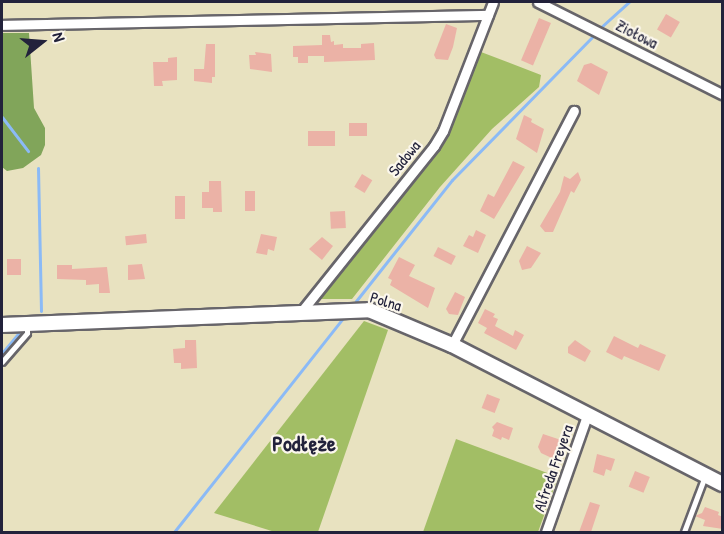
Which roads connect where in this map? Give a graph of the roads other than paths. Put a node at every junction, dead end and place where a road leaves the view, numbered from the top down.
1 (493, 2) edge
2 (538, 2) edge
3 (488, 15) junction
4 (2, 25) edge
5 (723, 94) edge
6 (574, 111) dead end
7 (301, 312) junction
8 (27, 323) junction
9 (2, 325) edge
10 (452, 345) junction
11 (2, 362) edge
12 (588, 413) junction
13 (706, 475) junction
14 (723, 484) edge
15 (546, 532) edge
16 (684, 532) edge

1 - 3 street, Sadowa
2 - 5 street, Ziołowa
3 - 4 street
3 - 7 street, Sadowa
6 - 10 street
7 - 8 street, Polna
7 - 10 street, Polna
8 - 9 street, Polna
8 - 11 lane
10 - 12 street, Polna
12 - 13 street, Polna
12 - 15 street, Alfreda Freyera
13 - 14 street, Polna
13 - 16 lane

